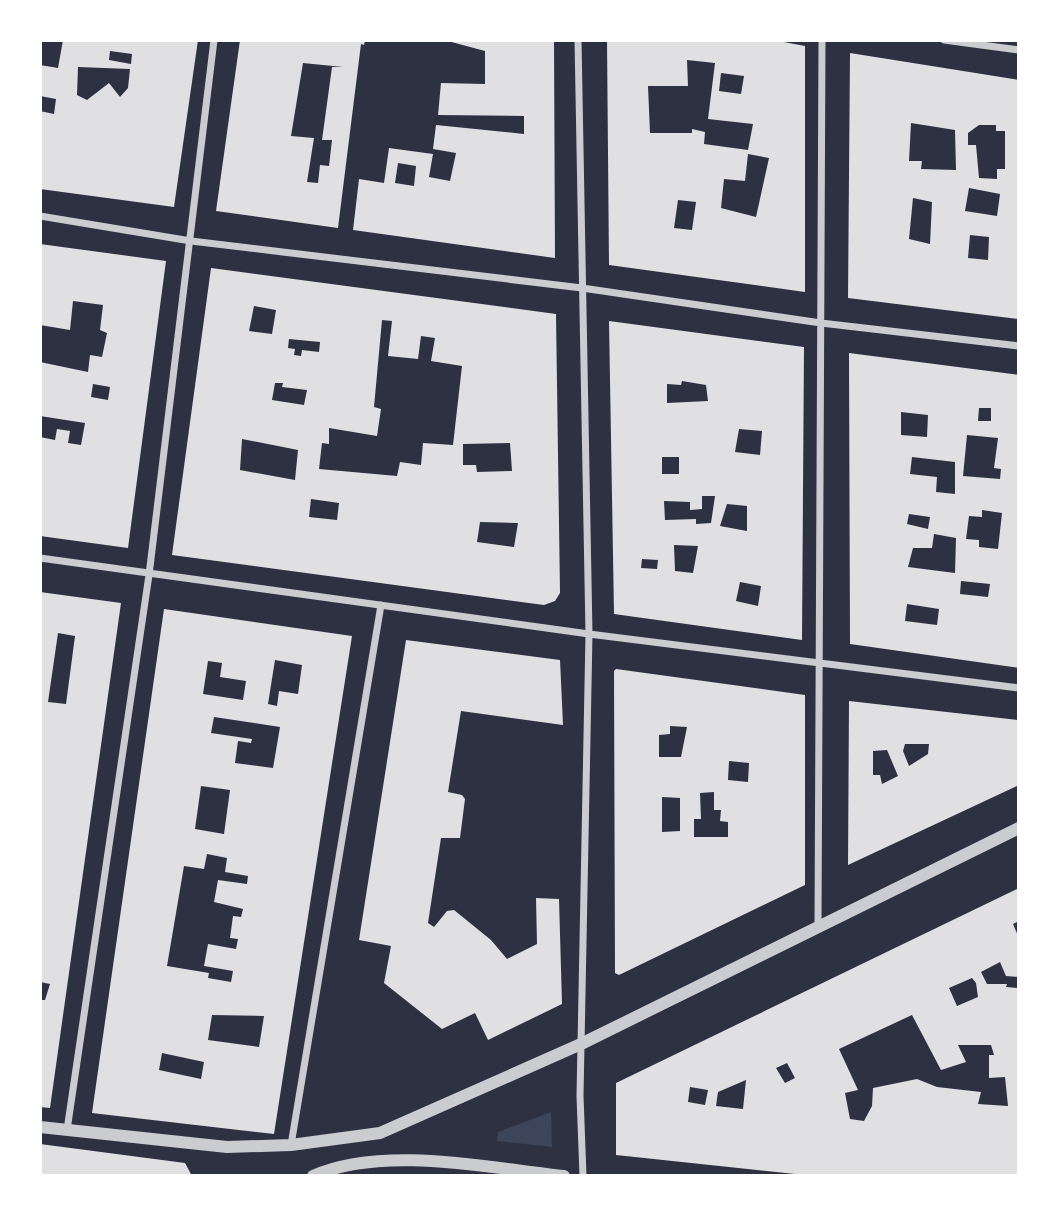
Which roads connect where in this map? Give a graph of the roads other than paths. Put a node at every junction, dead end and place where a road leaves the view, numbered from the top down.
1 (214, 40) edge
2 (578, 40) edge
3 (822, 40) edge
4 (944, 40) edge
5 (1019, 50) edge
6 (40, 216) edge
7 (191, 240) junction
8 (582, 288) junction
9 (821, 323) junction
10 (1019, 346) edge
11 (40, 558) edge
12 (149, 575) junction
13 (381, 605) junction
14 (589, 634) junction
15 (819, 662) junction
16 (1019, 688) edge
17 (1019, 828) edge
18 (818, 924) junction
19 (581, 1044) junction
20 (40, 1126) edge
21 (67, 1130) junction
22 (292, 1145) junction
23 (313, 1176) edge
24 (564, 1176) edge
25 (583, 1176) edge

1 - 7 street
2 - 8 street
3 - 9 street
4 - 5 street
6 - 7 street
7 - 8 street
7 - 12 street
8 - 9 street
8 - 14 street
9 - 10 street
9 - 15 street
11 - 12 street
12 - 13 street
12 - 21 street
13 - 14 street
13 - 22 street
14 - 15 street
14 - 19 street
15 - 16 street
15 - 18 street
17 - 18 street
18 - 19 street
19 - 22 street
19 - 25 street
20 - 21 street
21 - 22 street
23 - 24 street

